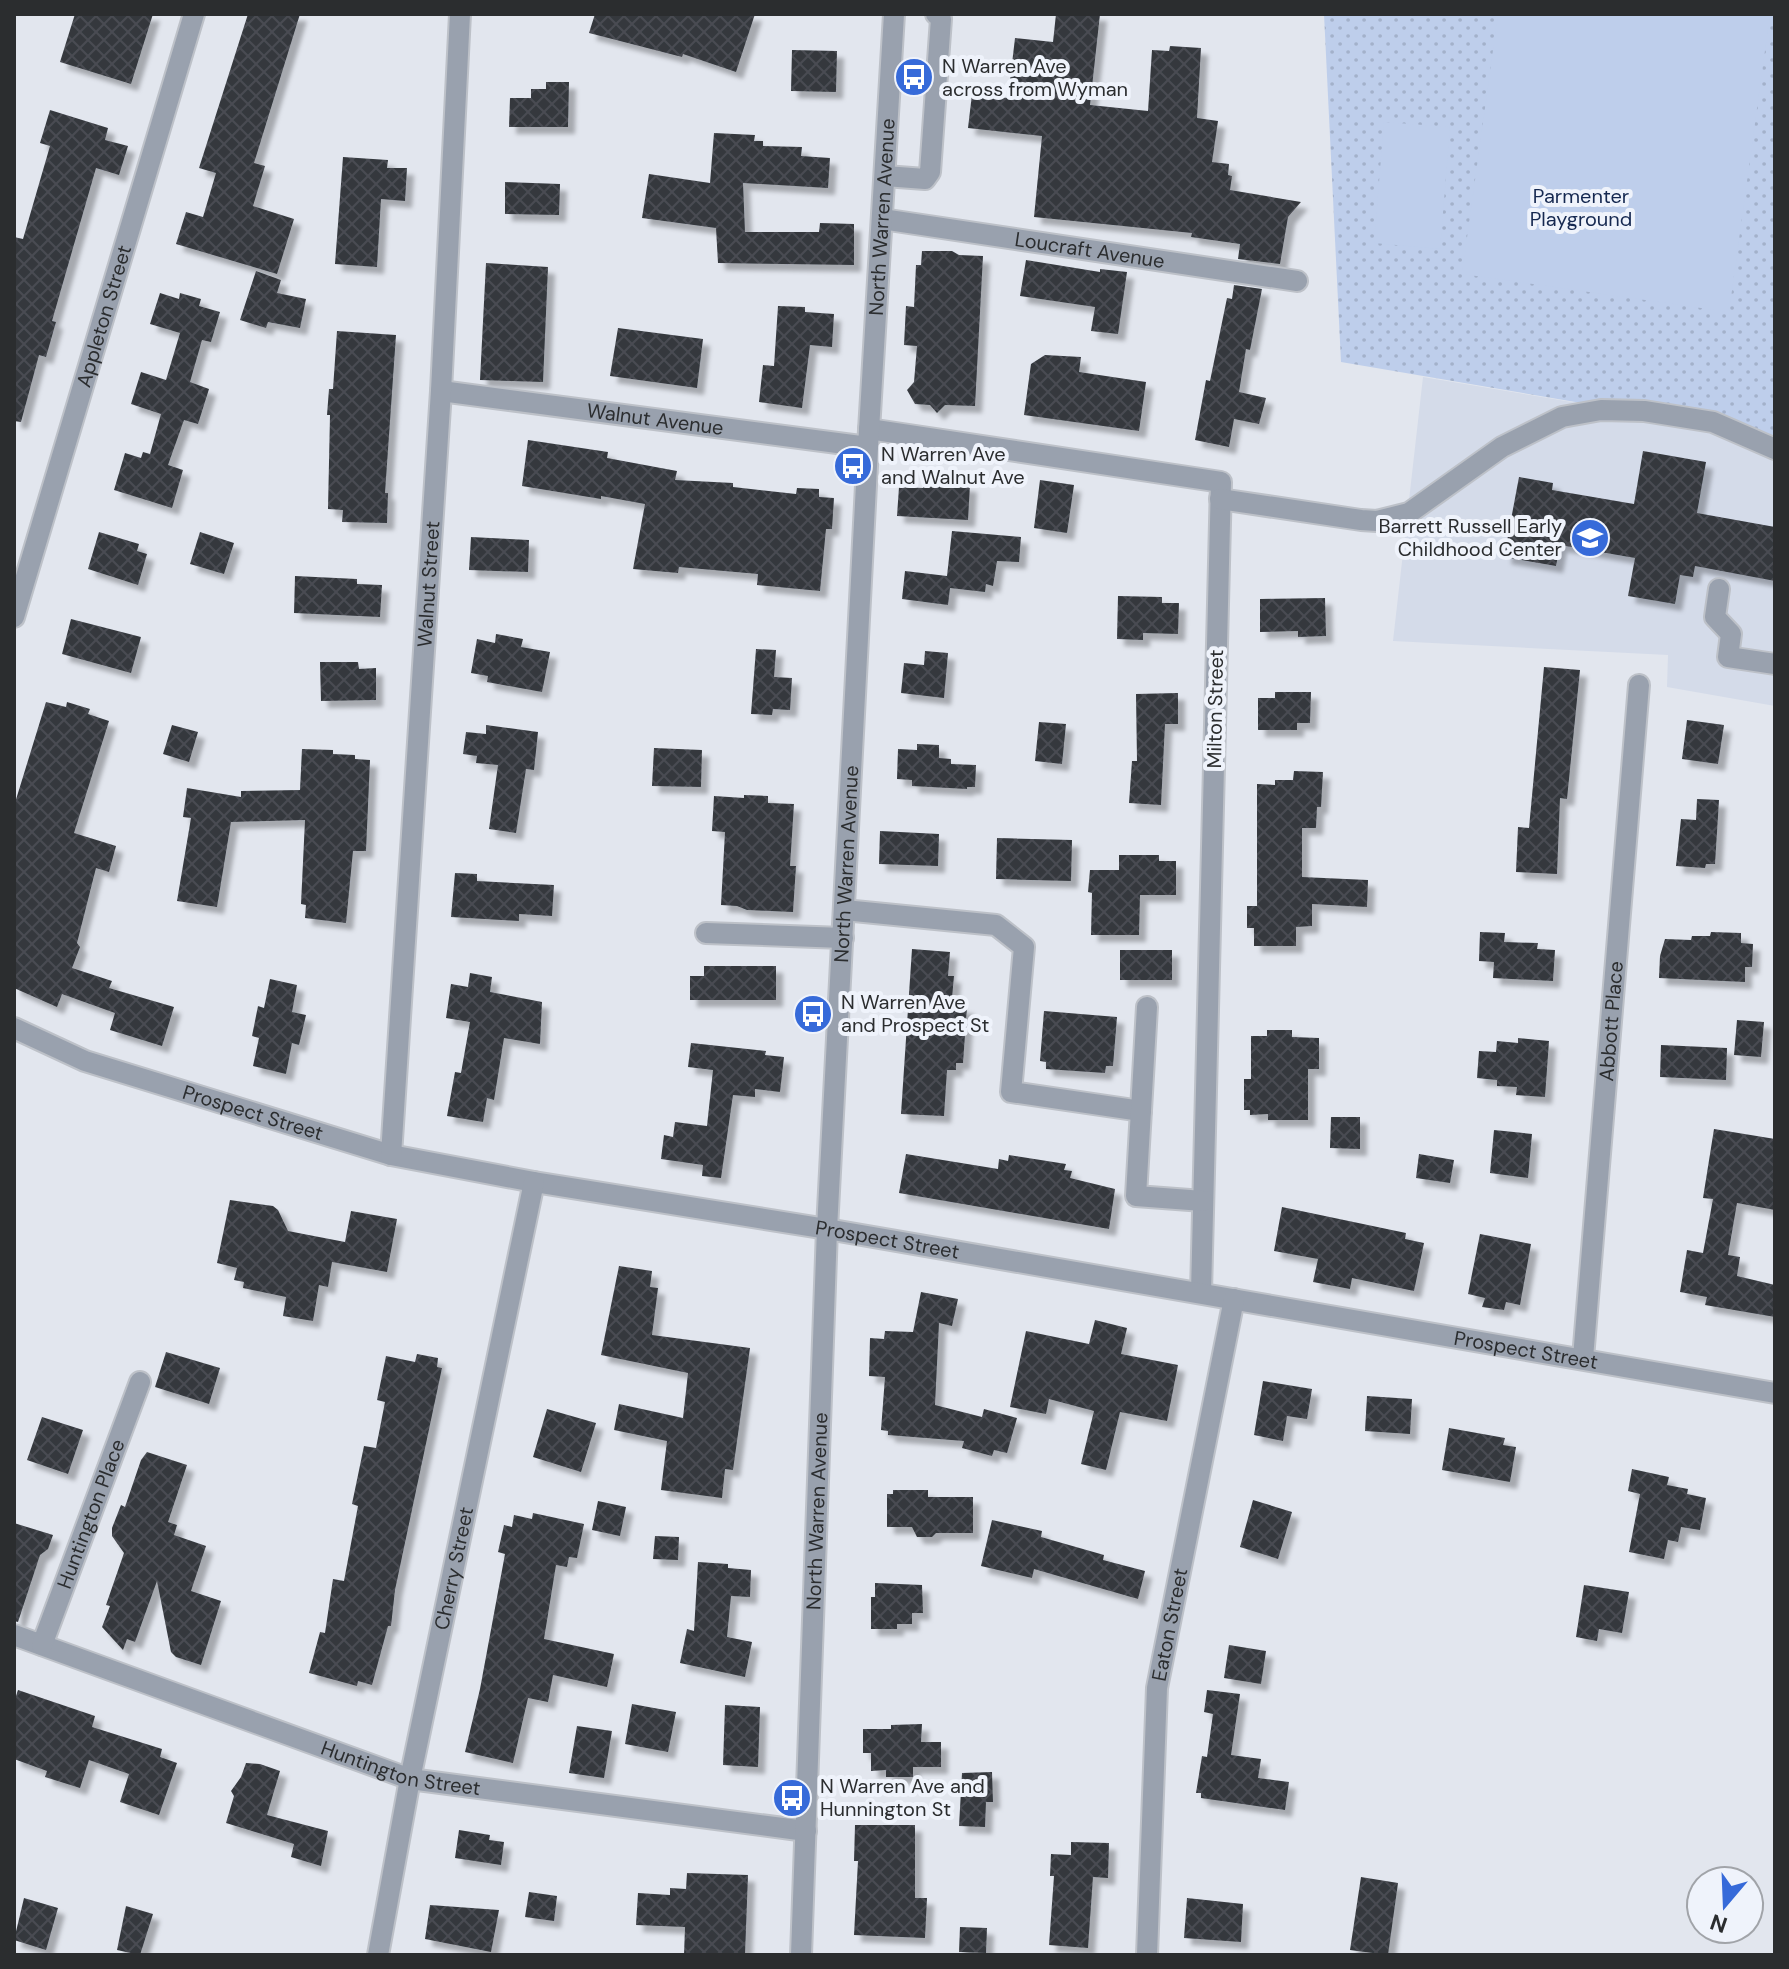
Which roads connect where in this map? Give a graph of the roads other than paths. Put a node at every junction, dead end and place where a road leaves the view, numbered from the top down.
1 (194, 14) edge
2 (460, 14) edge
3 (894, 14) edge
4 (936, 14) edge
5 (885, 176) junction
6 (882, 219) junction
7 (1297, 281) dead end
8 (441, 391) junction
9 (868, 438) junction
10 (1775, 449) edge
11 (1220, 499) junction
12 (1719, 589) dead end
13 (14, 617) edge
14 (1775, 664) edge
15 (1639, 685) dead end
16 (844, 910) junction
17 (706, 933) dead end
18 (843, 938) junction
19 (1147, 1007) dead end
20 (14, 1028) edge
21 (1141, 1111) junction
22 (391, 1155) junction
23 (534, 1182) junction
24 (1203, 1201) junction
25 (827, 1229) junction
26 (1201, 1293) junction
27 (1234, 1299) junction
28 (1583, 1358) junction
29 (140, 1382) dead end
30 (1775, 1393) edge
31 (14, 1635) edge
32 (42, 1645) junction
33 (410, 1779) junction
34 (806, 1831) junction
35 (378, 1955) edge
36 (801, 1955) edge
37 (1147, 1955) edge

1 - 13 street, Appleton Street
2 - 8 street, Walnut Street
3 - 5 street, North Warren Avenue
4 - 5 street
5 - 6 street, North Warren Avenue
6 - 7 street, Loucraft Avenue
6 - 9 street, North Warren Avenue
8 - 9 street, Walnut Avenue
8 - 22 street, Walnut Street
9 - 11 street
9 - 16 street, North Warren Avenue
10 - 11 street
11 - 24 street, Milton Street
12 - 14 street
15 - 28 street, Abbott Place
16 - 18 street, North Warren Avenue
16 - 21 street
17 - 18 street
18 - 25 street, North Warren Avenue
19 - 21 street
20 - 22 street, Prospect Street
21 - 24 street
22 - 23 street, Prospect Street
23 - 25 street, Prospect Street
23 - 33 street, Cherry Street
24 - 26 street, Milton Street
25 - 26 street, Prospect Street
25 - 34 street, North Warren Avenue
26 - 27 street, Prospect Street
27 - 28 street, Prospect Street
27 - 37 street, Eaton Street
28 - 30 street, Prospect Street
29 - 32 street, Huntington Place
31 - 32 street, Huntington Street
32 - 33 street, Huntington Street
33 - 34 street, Huntington Street
33 - 35 street, Cherry Street
34 - 36 street, North Warren Avenue

